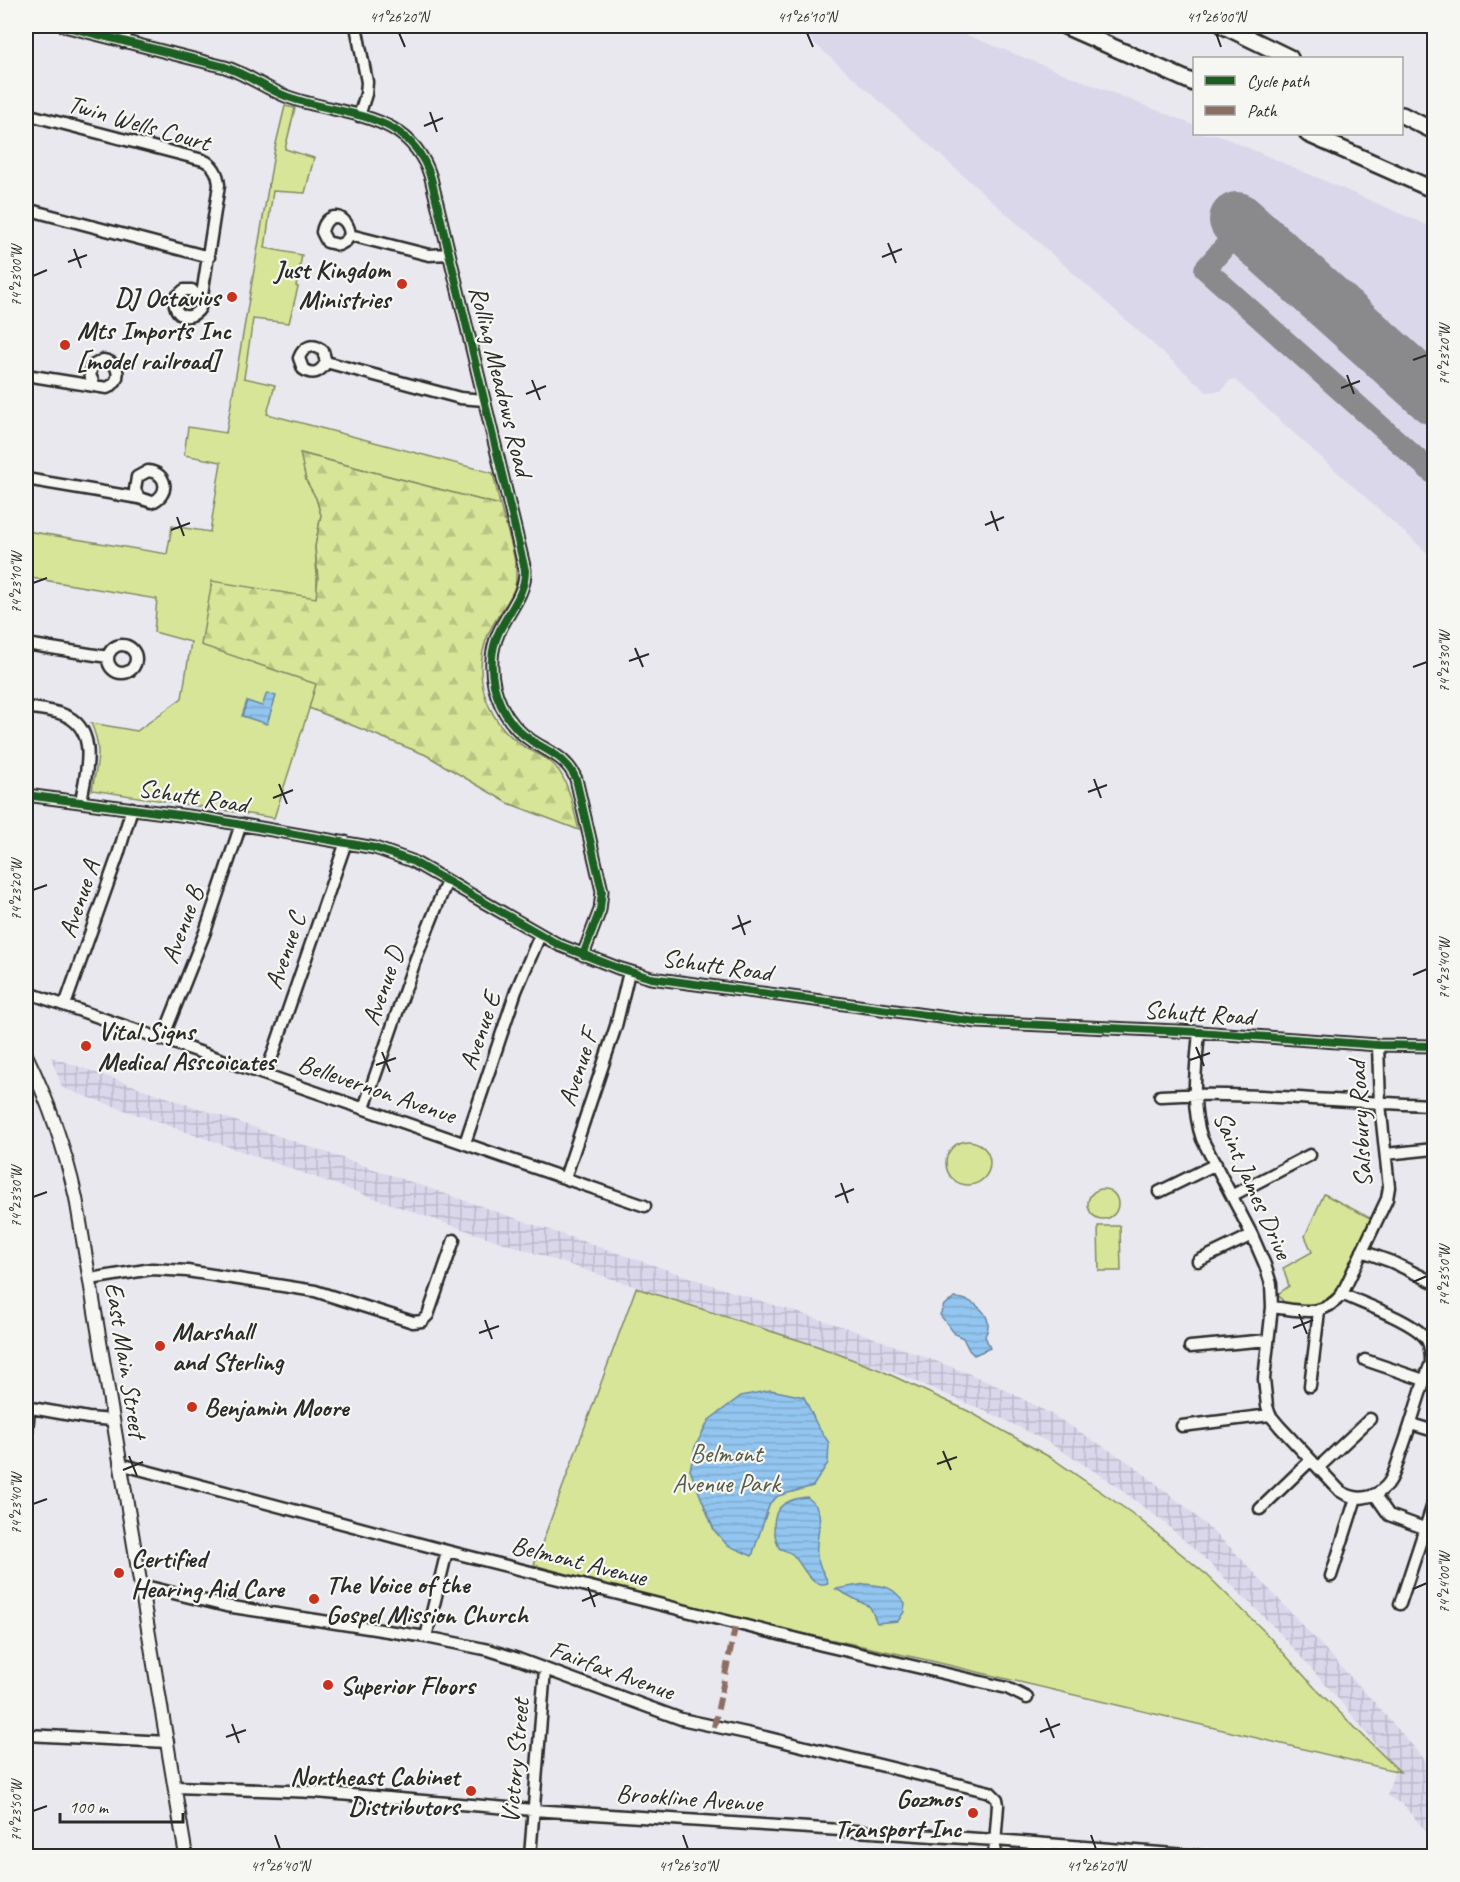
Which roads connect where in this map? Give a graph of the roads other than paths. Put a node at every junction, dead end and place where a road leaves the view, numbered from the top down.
1 (64, 26) edge
2 (129, 26) edge
3 (356, 26) edge
4 (1065, 26) edge
5 (1224, 26) edge
6 (123, 42) junction
7 (1288, 57) edge
8 (1193, 83) edge
9 (26, 114) edge
10 (359, 116) junction
11 (1403, 116) edge
12 (1434, 131) edge
13 (1310, 135) edge
14 (1434, 190) edge
15 (26, 209) edge
16 (350, 235) dead end
17 (449, 254) junction
18 (209, 256) junction
19 (200, 299) dead end
20 (326, 362) dead end
21 (26, 375) edge
22 (95, 386) dead end
23 (484, 400) junction
24 (26, 479) edge
25 (139, 498) dead end
26 (26, 644) edge
27 (108, 657) dead end
28 (26, 707) edge
29 (26, 795) edge
30 (81, 801) junction
31 (132, 808) junction
32 (241, 825) junction
33 (346, 842) junction
34 (447, 881) junction
35 (540, 935) junction
36 (583, 955) junction
37 (628, 972) junction
38 (26, 992) edge
39 (65, 1005) junction
40 (1199, 1032) junction
41 (162, 1040) junction
42 (1378, 1045) junction
43 (1434, 1046) edge
44 (26, 1055) edge
45 (266, 1074) junction
46 (1194, 1094) junction
47 (1160, 1096) dead end
48 (1380, 1104) junction
49 (1434, 1105) edge
50 (364, 1108) junction
51 (465, 1143) junction
52 (1434, 1149) edge
53 (1386, 1154) junction
54 (1310, 1155) dead end
55 (1216, 1164) junction
56 (565, 1178) junction
57 (1159, 1192) dead end
58 (1233, 1195) junction
59 (645, 1206) dead end
60 (1252, 1235) junction
61 (454, 1240) dead end
62 (1362, 1251) junction
63 (1198, 1261) dead end
64 (90, 1279) junction
65 (1433, 1282) dead end
66 (1342, 1294) junction
67 (1272, 1307) junction
68 (1319, 1311) junction
69 (1268, 1340) junction
70 (1190, 1347) dead end
71 (1433, 1356) edge
72 (1365, 1360) dead end
73 (1425, 1380) junction
74 (1310, 1386) dead end
75 (27, 1408) edge
76 (1270, 1414) junction
77 (1370, 1419) dead end
78 (113, 1420) junction
79 (1411, 1424) junction
80 (1182, 1426) dead end
81 (1434, 1431) edge
82 (26, 1443) edge
83 (1315, 1463) junction
84 (120, 1464) junction
85 (1375, 1495) junction
86 (1356, 1498) junction
87 (1434, 1501) edge
88 (1260, 1509) dead end
89 (1424, 1528) junction
90 (447, 1551) junction
91 (1331, 1576) dead end
92 (141, 1585) junction
93 (1400, 1604) dead end
94 (426, 1637) junction
95 (545, 1669) junction
96 (1027, 1698) dead end
97 (26, 1735) edge
98 (168, 1742) junction
99 (176, 1787) junction
100 (533, 1810) junction
101 (995, 1840) junction
102 (186, 1857) edge
103 (530, 1857) edge
104 (993, 1857) edge
105 (1199, 1857) edge

1 - 6 street, Rolling Meadows Road
2 - 6 street
3 - 10 street
4 - 8 highway
5 - 7 highway
6 - 10 street, Rolling Meadows Road
9 - 18 street, Twin Wells Court
10 - 17 street, Rolling Meadows Road
11 - 12 highway
13 - 14 highway
15 - 18 street
16 - 17 street
17 - 23 street, Rolling Meadows Road
18 - 19 street, Twin Wells Court
20 - 23 street
21 - 22 street
23 - 36 street, Rolling Meadows Road
24 - 25 street
26 - 27 street
28 - 30 street
29 - 30 street, Schutt Road
30 - 31 street, Schutt Road
31 - 32 street, Schutt Road
31 - 39 street, Avenue A
32 - 33 street, Schutt Road
32 - 41 street, Avenue B
33 - 34 street, Schutt Road
33 - 45 street, Avenue C
34 - 35 street, Schutt Road
34 - 50 street, Avenue D
35 - 36 street, Schutt Road
35 - 51 street, Avenue E
36 - 37 street, Schutt Road
37 - 40 street, Schutt Road
37 - 56 street, Avenue F
38 - 39 street, Bellevernon Avenue
39 - 41 street, Bellevernon Avenue
40 - 42 street, Schutt Road
40 - 46 street, Saint James Drive
41 - 45 street, Bellevernon Avenue
42 - 43 street, Schutt Road
42 - 48 street, Salsbury Road
44 - 64 main road, East Main Street
45 - 50 street, Bellevernon Avenue
46 - 47 street
46 - 48 street
46 - 55 street, Saint James Drive
48 - 49 street
48 - 53 street, Salsbury Road
50 - 51 street, Bellevernon Avenue
51 - 56 street, Bellevernon Avenue
52 - 53 street
53 - 62 street, Salsbury Road
54 - 58 street
55 - 57 street
55 - 58 street, Saint James Drive
56 - 59 street, Bellevernon Avenue
58 - 60 street, Saint James Drive
60 - 63 street
60 - 67 street, Saint James Drive
61 - 64 street
62 - 65 street
62 - 66 street, Salsbury Road
64 - 78 main road, East Main Street
66 - 68 street, Salsbury Road
66 - 71 street
67 - 68 street
67 - 69 street, Saint James Drive
68 - 74 street
69 - 70 street
69 - 76 street, Saint James Drive
71 - 73 street
72 - 73 street
73 - 79 street
75 - 78 street
75 - 82 street
76 - 80 street
76 - 83 street
77 - 83 street
78 - 84 main road, East Main Street
79 - 81 street
79 - 85 street
83 - 86 street
83 - 88 street
84 - 90 street, Belmont Avenue
84 - 92 main road, East Main Street
85 - 86 street
85 - 89 street
86 - 91 street
87 - 89 street
89 - 93 street
90 - 94 street
90 - 96 street, Belmont Avenue
92 - 94 street, Fairfax Avenue
92 - 98 main road, East Main Street
94 - 95 street, Fairfax Avenue
95 - 100 street, Victory Street
95 - 101 street, Fairfax Avenue
97 - 98 street
98 - 99 main road, East Main Street
99 - 100 street, Brookline Avenue
99 - 102 main road, East Main Street
100 - 101 street, Brookline Avenue
100 - 103 street, Victory Street
101 - 104 street
101 - 105 street, Brookline Avenue

